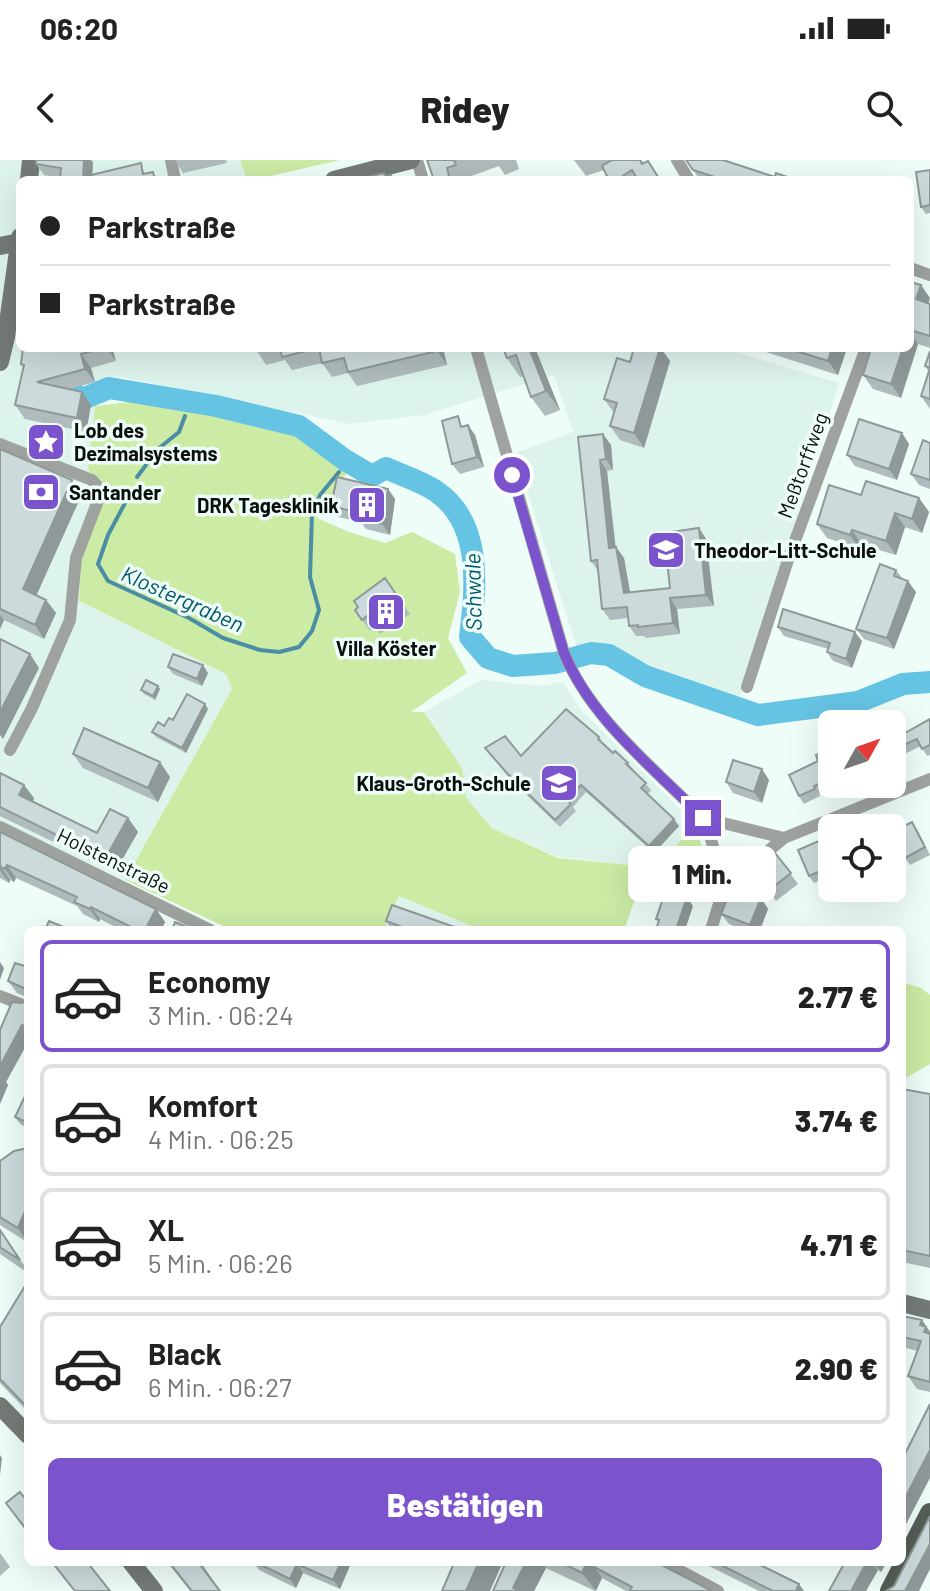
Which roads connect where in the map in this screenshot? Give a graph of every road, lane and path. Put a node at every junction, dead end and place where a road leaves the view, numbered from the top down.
1 (414, 160) edge
2 (350, 176) edge
3 (15, 242) edge
4 (477, 352) edge
5 (865, 352) edge
6 (0, 362) edge
7 (0, 444) edge
8 (747, 687) dead end
9 (10, 750) dead end
10 (930, 779) edge
11 (703, 818) junction
12 (0, 827) edge
13 (784, 838) junction
14 (724, 887) junction
15 (202, 926) edge
16 (712, 926) edge
17 (0, 996) edge
18 (24, 1005) edge
19 (906, 1304) edge
20 (930, 1310) edge
21 (0, 1406) edge
22 (24, 1431) edge
23 (930, 1513) edge
24 (906, 1560) edge
25 (134, 1566) edge
26 (671, 1566) edge
27 (903, 1566) edge
28 (154, 1591) edge
29 (718, 1591) edge
30 (890, 1591) edge

1 - 2 street
3 - 6 street
4 - 11 street
5 - 8 street, Meßtorffweg
7 - 9 street
10 - 13 street
11 - 13 street
11 - 14 street
12 - 15 street, Holstenstraße
13 - 14 street
14 - 16 street
17 - 18 street
19 - 20 street
21 - 22 street
23 - 24 main road
25 - 28 street
26 - 29 street
27 - 30 main road

